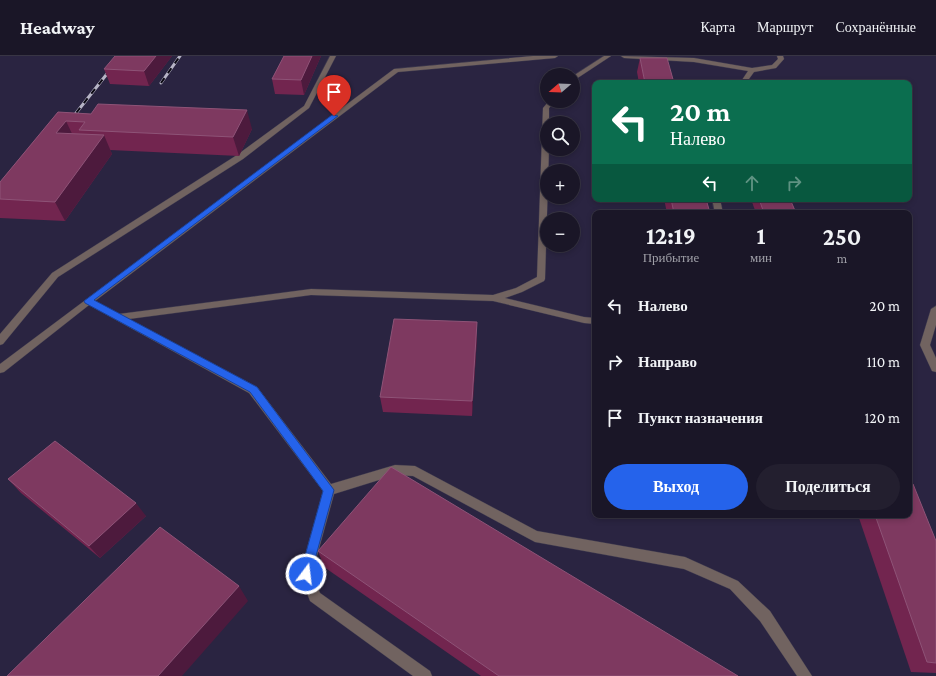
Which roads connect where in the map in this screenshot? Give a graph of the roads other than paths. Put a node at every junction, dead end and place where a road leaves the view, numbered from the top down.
1 (333, 56) edge
2 (555, 56) edge
3 (608, 56) edge
4 (624, 56) edge
5 (780, 56) edge
6 (752, 70) junction
7 (580, 74) edge
8 (745, 80) edge
9 (546, 108) edge
10 (494, 298) junction
11 (88, 301) junction
12 (936, 309) edge
13 (118, 317) junction
14 (592, 321) edge
15 (0, 341) edge
16 (936, 368) edge
17 (0, 369) edge
18 (329, 490) junction
19 (425, 676) edge
20 (805, 676) edge

1 - 15 lane
2 - 11 lane
3 - 7 lane
4 - 6 lane
5 - 6 lane
6 - 8 lane
9 - 10 lane
10 - 13 lane
10 - 14 lane
11 - 13 lane
11 - 17 lane
12 - 16 lane
13 - 18 lane
18 - 19 lane
18 - 20 lane

